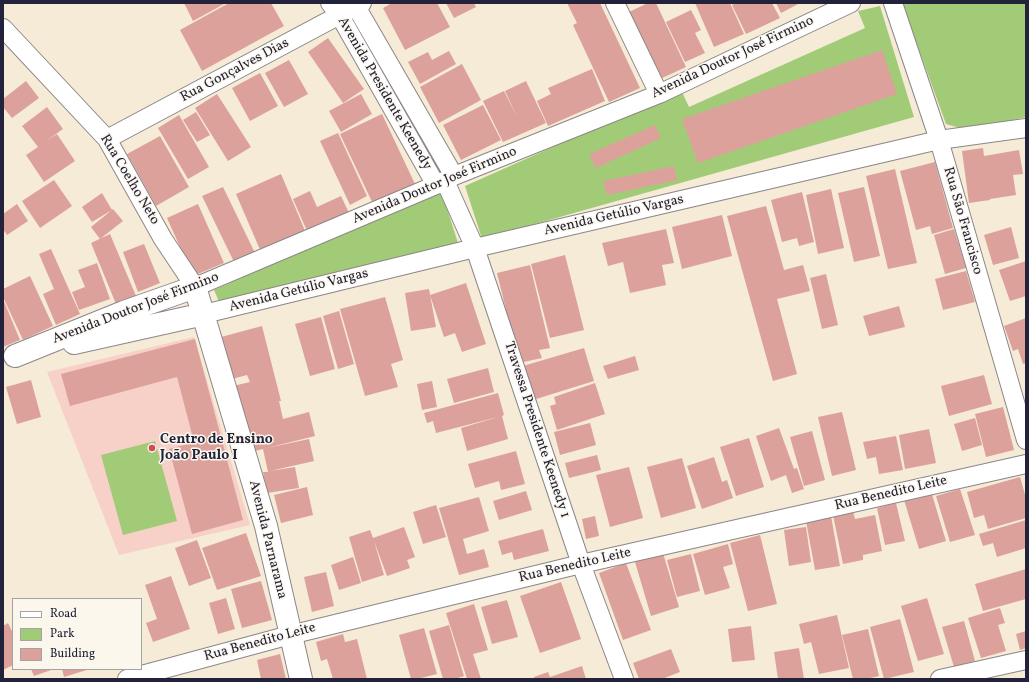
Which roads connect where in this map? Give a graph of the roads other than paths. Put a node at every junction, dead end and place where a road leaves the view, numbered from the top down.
1 (616, 3) edge
2 (851, 3) edge
3 (893, 3) edge
4 (357, 4) edge
5 (335, 9) edge
6 (3, 28) edge
7 (659, 94) junction
8 (1026, 128) edge
9 (107, 139) junction
10 (939, 140) junction
11 (445, 181) junction
12 (476, 248) junction
13 (195, 287) junction
14 (204, 314) junction
15 (9, 358) edge
16 (1026, 440) edge
17 (1026, 464) edge
18 (581, 564) junction
19 (290, 635) junction
20 (1026, 660) edge
21 (127, 679) edge
22 (301, 679) edge
23 (624, 679) edge
24 (940, 679) edge

1 - 7 street
2 - 7 street, Avenida Doutor José Firmino
3 - 10 street, Rua São Francisco
4 - 5 street, Rua Gonçalves Dias
4 - 11 street, Avenida Presidente Keenedy
5 - 9 street, Rua Gonçalves Dias
5 - 11 street, Avenida Presidente Keenedy
6 - 9 street, Rua Coelho Neto
7 - 11 street, Avenida Doutor José Firmino
8 - 10 street, Avenida Getúlio Vargas
9 - 13 street, Rua Coelho Neto
10 - 12 street, Avenida Getúlio Vargas
10 - 16 street, Rua São Francisco
11 - 12 street, Travessa Presidente Keenedy 1
11 - 13 street, Avenida Doutor José Firmino
12 - 14 street, Avenida Getúlio Vargas
12 - 18 street, Travessa Presidente Keenedy 1
13 - 14 street, Avenida Parnarama
13 - 15 street, Avenida Doutor José Firmino
14 - 15 street, Avenida Doutor José Firmino
14 - 19 street, Avenida Parnarama
17 - 18 street, Rua Benedito Leite
18 - 19 street, Rua Benedito Leite
18 - 23 street, Travessa Presidente Keenedy 1
19 - 21 street, Rua Benedito Leite
19 - 22 street, Avenida Parnarama
20 - 24 street

